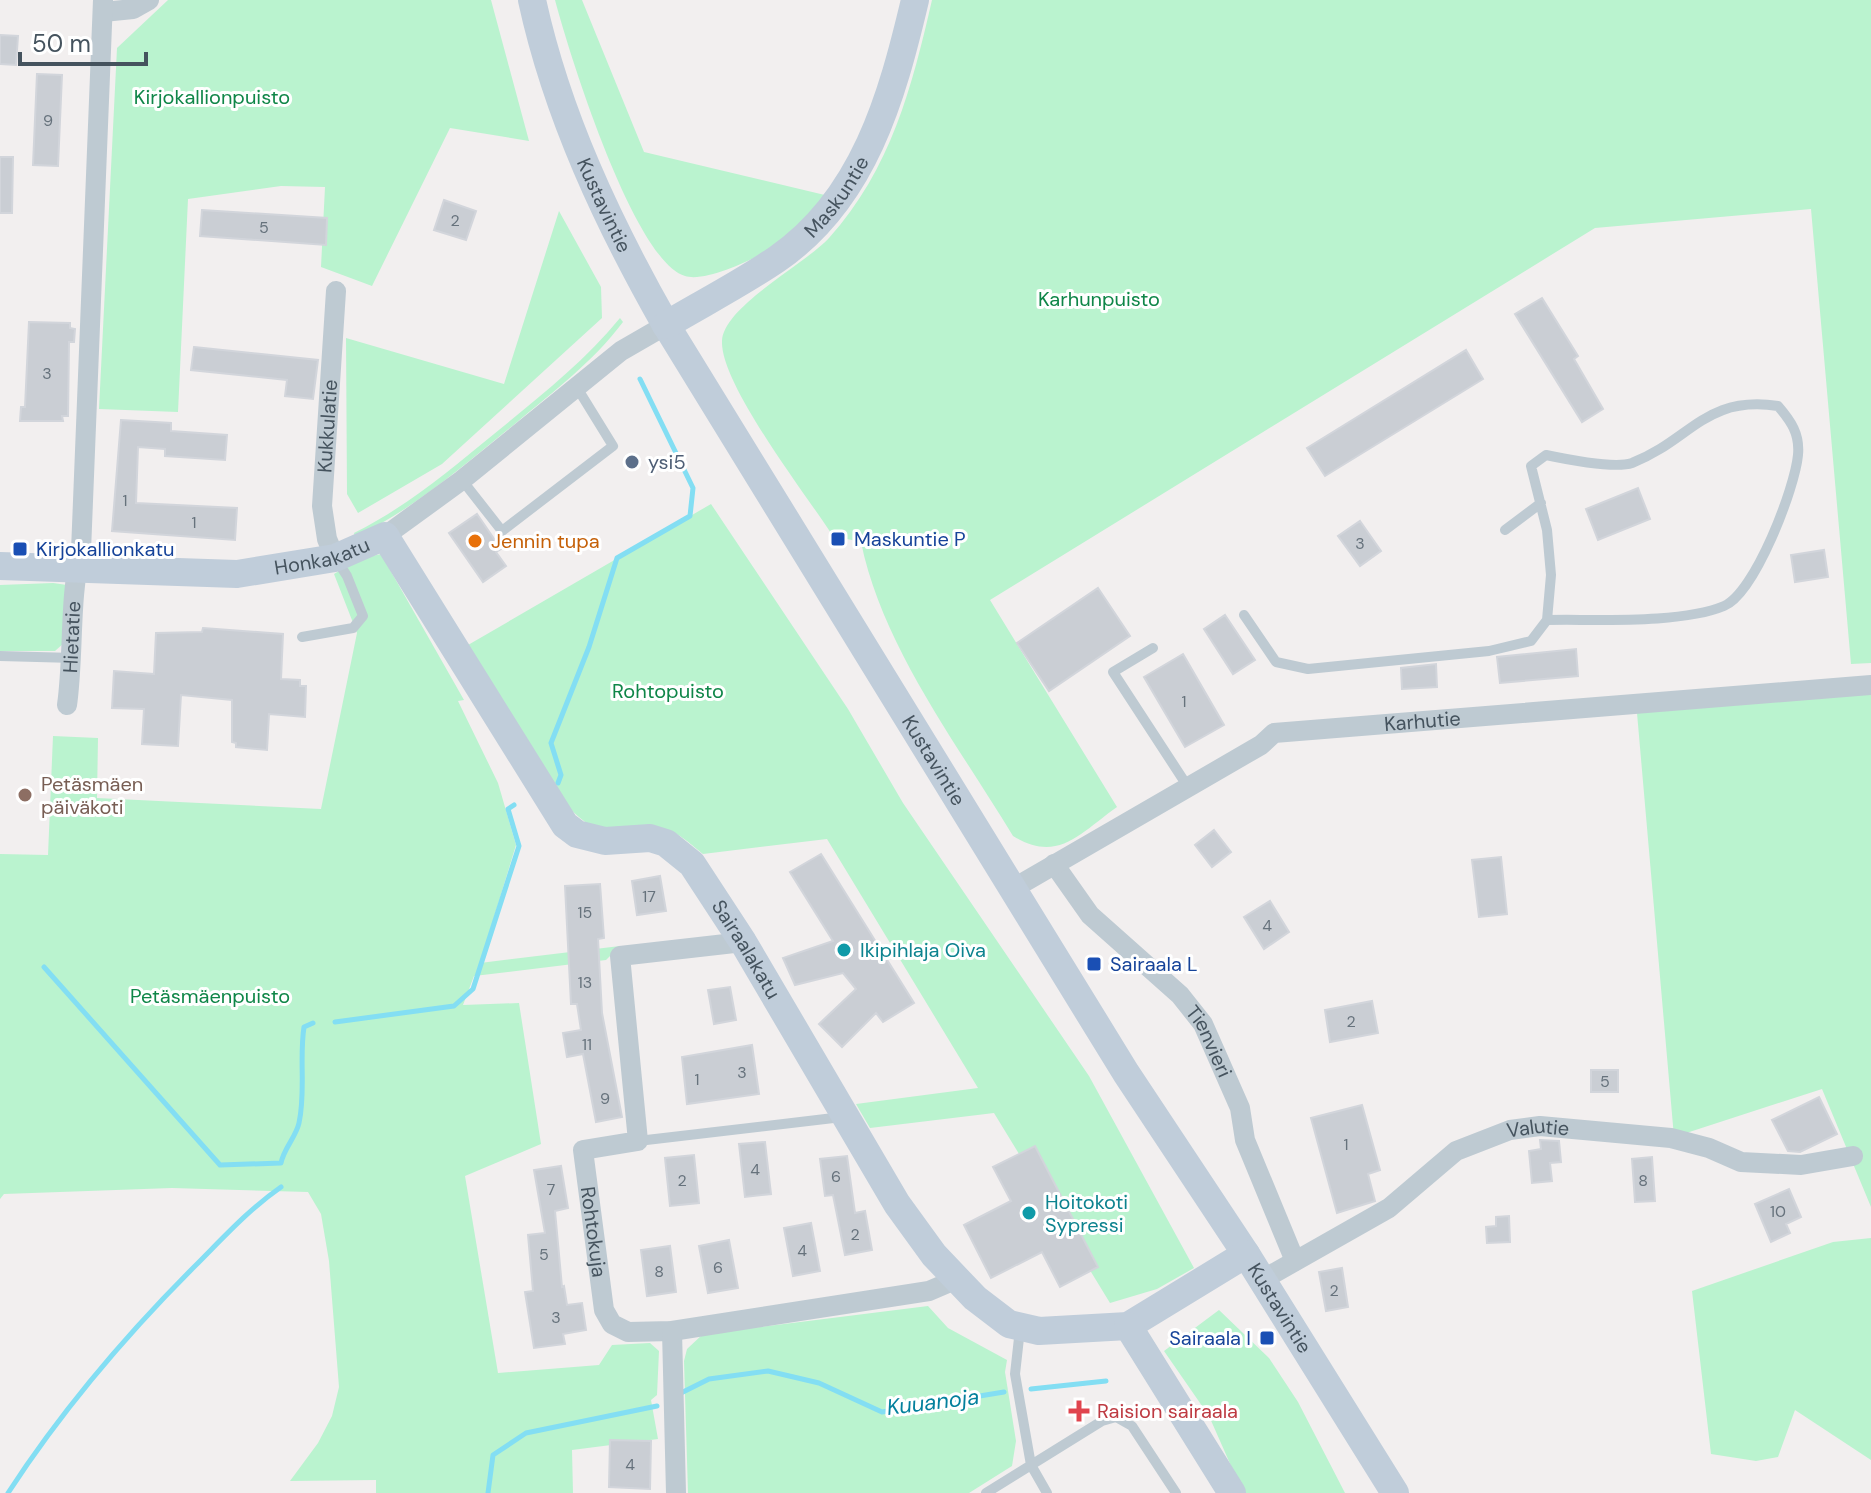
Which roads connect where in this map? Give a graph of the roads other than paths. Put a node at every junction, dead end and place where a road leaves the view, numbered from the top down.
1 (149, 0) edge
2 (532, 0) edge
3 (915, 0) edge
4 (103, 6) edge
5 (336, 291) dead end
6 (666, 325) junction
7 (576, 386) junction
8 (462, 480) junction
9 (1541, 503) junction
10 (1505, 530) dead end
11 (385, 536) junction
12 (335, 558) junction
13 (0, 566) edge
14 (77, 568) junction
15 (1244, 615) dead end
16 (1547, 620) junction
17 (302, 637) dead end
18 (1153, 648) dead end
19 (0, 656) edge
20 (74, 658) junction
21 (1871, 685) edge
22 (67, 705) dead end
23 (1188, 787) junction
24 (1054, 864) junction
25 (1014, 888) junction
26 (743, 942) junction
27 (844, 1116) junction
28 (638, 1141) junction
29 (1853, 1156) dead end
30 (1246, 1254) junction
31 (1295, 1261) junction
32 (957, 1279) junction
33 (1262, 1280) junction
34 (1128, 1326) junction
35 (1020, 1329) junction
36 (672, 1331) junction
37 (1031, 1465) junction
38 (676, 1493) edge
39 (986, 1493) edge
40 (1047, 1493) edge
41 (1175, 1493) edge
42 (1232, 1493) edge
43 (1395, 1493) edge

1 - 4 street
2 - 6 street, Kustavintie
3 - 6 street, Maskuntie
4 - 14 street
5 - 12 street, Kukkulatie
6 - 7 street, Honkakatu
6 - 25 street, Kustavintie
7 - 8 street, Honkakatu
7 - 8 lane
8 - 11 street, Honkakatu
9 - 10 lane
9 - 16 lane
9 - 16 lane
11 - 12 street, Honkakatu
11 - 26 street, Sairaalakatu
12 - 14 street, Honkakatu
12 - 17 lane
13 - 14 street, Honkakatu
14 - 20 street, Hietatie
15 - 16 lane
18 - 23 lane
19 - 20 lane
20 - 22 street, Hietatie
21 - 23 street, Karhutie
23 - 24 street, Karhutie
24 - 25 street, Karhutie
24 - 31 street, Tienvieri
25 - 30 street, Kustavintie
26 - 27 street, Sairaalakatu
26 - 28 street
27 - 28 lane
27 - 32 street, Sairaalakatu
28 - 36 street, Rohtokuja
29 - 31 street, Valutie
30 - 33 street, Kustavintie
30 - 34 street
31 - 33 street, Valutie
32 - 35 street, Sairaalakatu
32 - 36 street, Rohtokuja
33 - 43 street, Kustavintie
34 - 35 street
34 - 42 street
35 - 37 lane
36 - 38 street
37 - 39 lane
37 - 40 lane
37 - 41 lane

